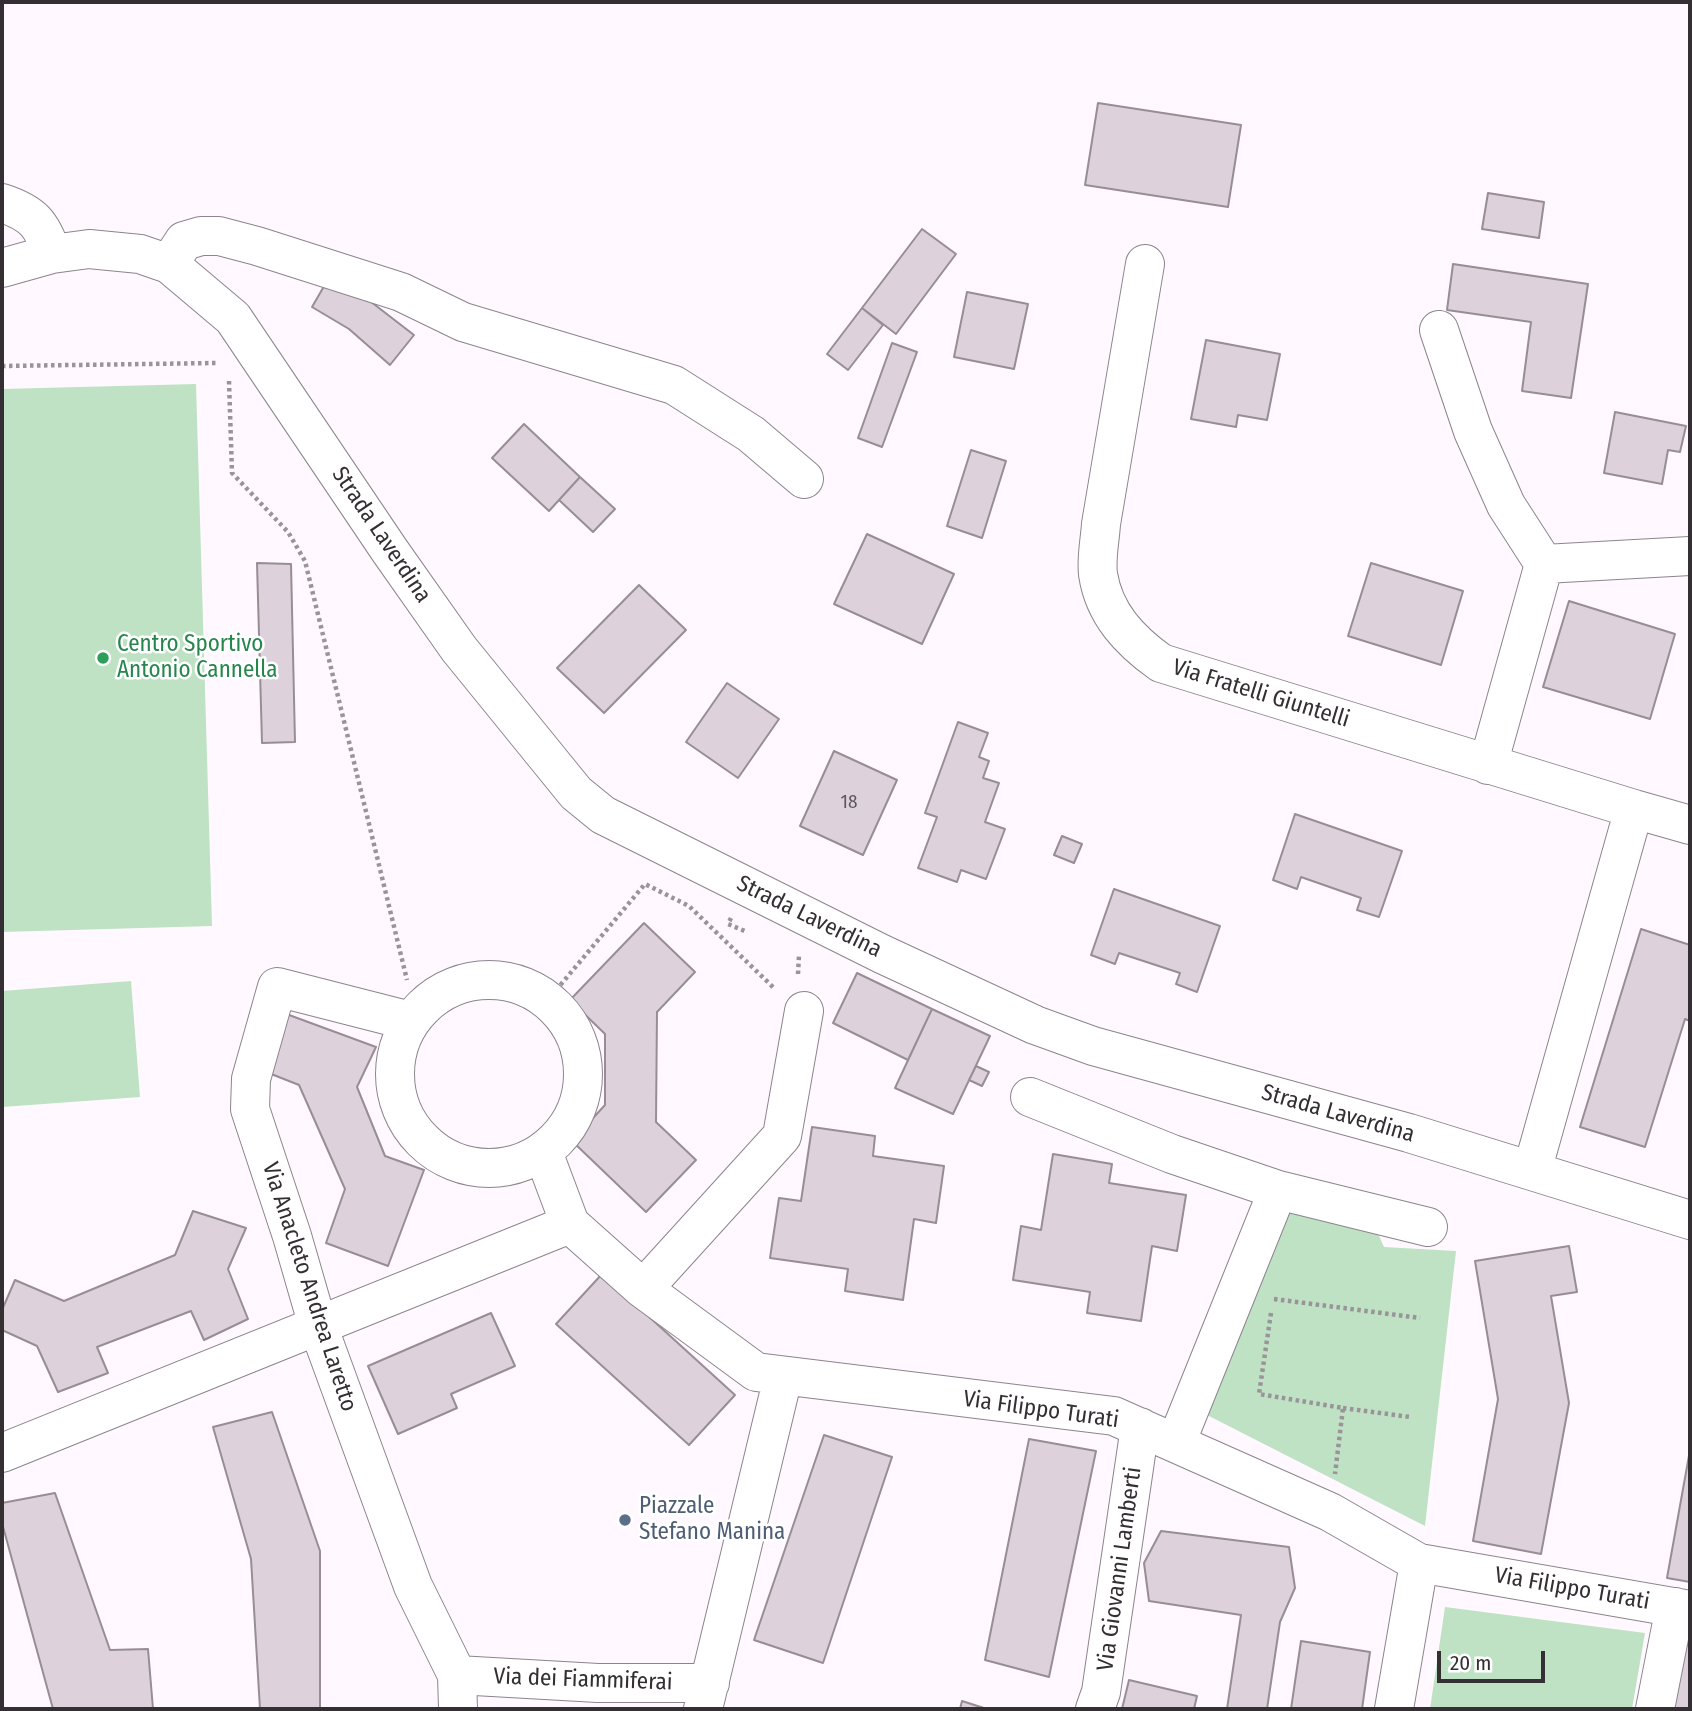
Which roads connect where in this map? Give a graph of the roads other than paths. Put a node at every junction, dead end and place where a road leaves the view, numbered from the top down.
1 (2, 203) edge
2 (52, 254) junction
3 (169, 264) junction
4 (1145, 264) dead end
5 (2, 268) edge
6 (1440, 330) dead end
7 (804, 479) dead end
8 (1690, 556) edge
9 (1544, 564) junction
10 (1488, 765) junction
11 (1634, 809) junction
12 (1690, 825) edge
13 (422, 1009) junction
14 (800, 1010) road end
15 (1030, 1097) dead end
16 (543, 1152) junction
17 (1532, 1171) junction
18 (1278, 1190) junction
19 (1690, 1220) edge
20 (570, 1224) junction
21 (1428, 1227) dead end
22 (643, 1289) junction
23 (318, 1326) junction
24 (783, 1377) junction
25 (1140, 1427) junction
26 (1176, 1443) junction
27 (2, 1452) edge
28 (1419, 1563) junction
29 (1683, 1608) edge
30 (457, 1692) edge
31 (706, 1696) edge
32 (1096, 1709) edge
33 (1394, 1709) edge
34 (1655, 1709) edge

1 - 2 street
2 - 3 street, Strada Laverdina
2 - 5 street, Strada Laverdina
3 - 7 street
3 - 17 street, Strada Laverdina
4 - 10 street, Via Fratelli Giuntelli
6 - 9 street
8 - 9 street
9 - 10 street
10 - 11 street, Via Fratelli Giuntelli
11 - 12 street, Via Fratelli Giuntelli
11 - 17 street
13 - 16 street
13 - 16 street
13 - 23 street, Via Anacleto Andrea Laretto
14 - 22 street
15 - 18 street
16 - 20 street, Via Filippo Turati
17 - 19 street, Strada Laverdina
18 - 21 street
18 - 26 street
20 - 22 street, Via Filippo Turati
20 - 23 street
22 - 24 street, Via Filippo Turati
23 - 27 street
23 - 30 street, Via Anacleto Andrea Laretto
24 - 25 street, Via Filippo Turati
24 - 31 street
25 - 26 street, Via Filippo Turati
25 - 32 street, Via Giovanni Lamberti
26 - 28 street, Via Filippo Turati
28 - 29 street, Via Filippo Turati
28 - 33 street
29 - 34 street
30 - 31 street, Via dei Fiammiferai

